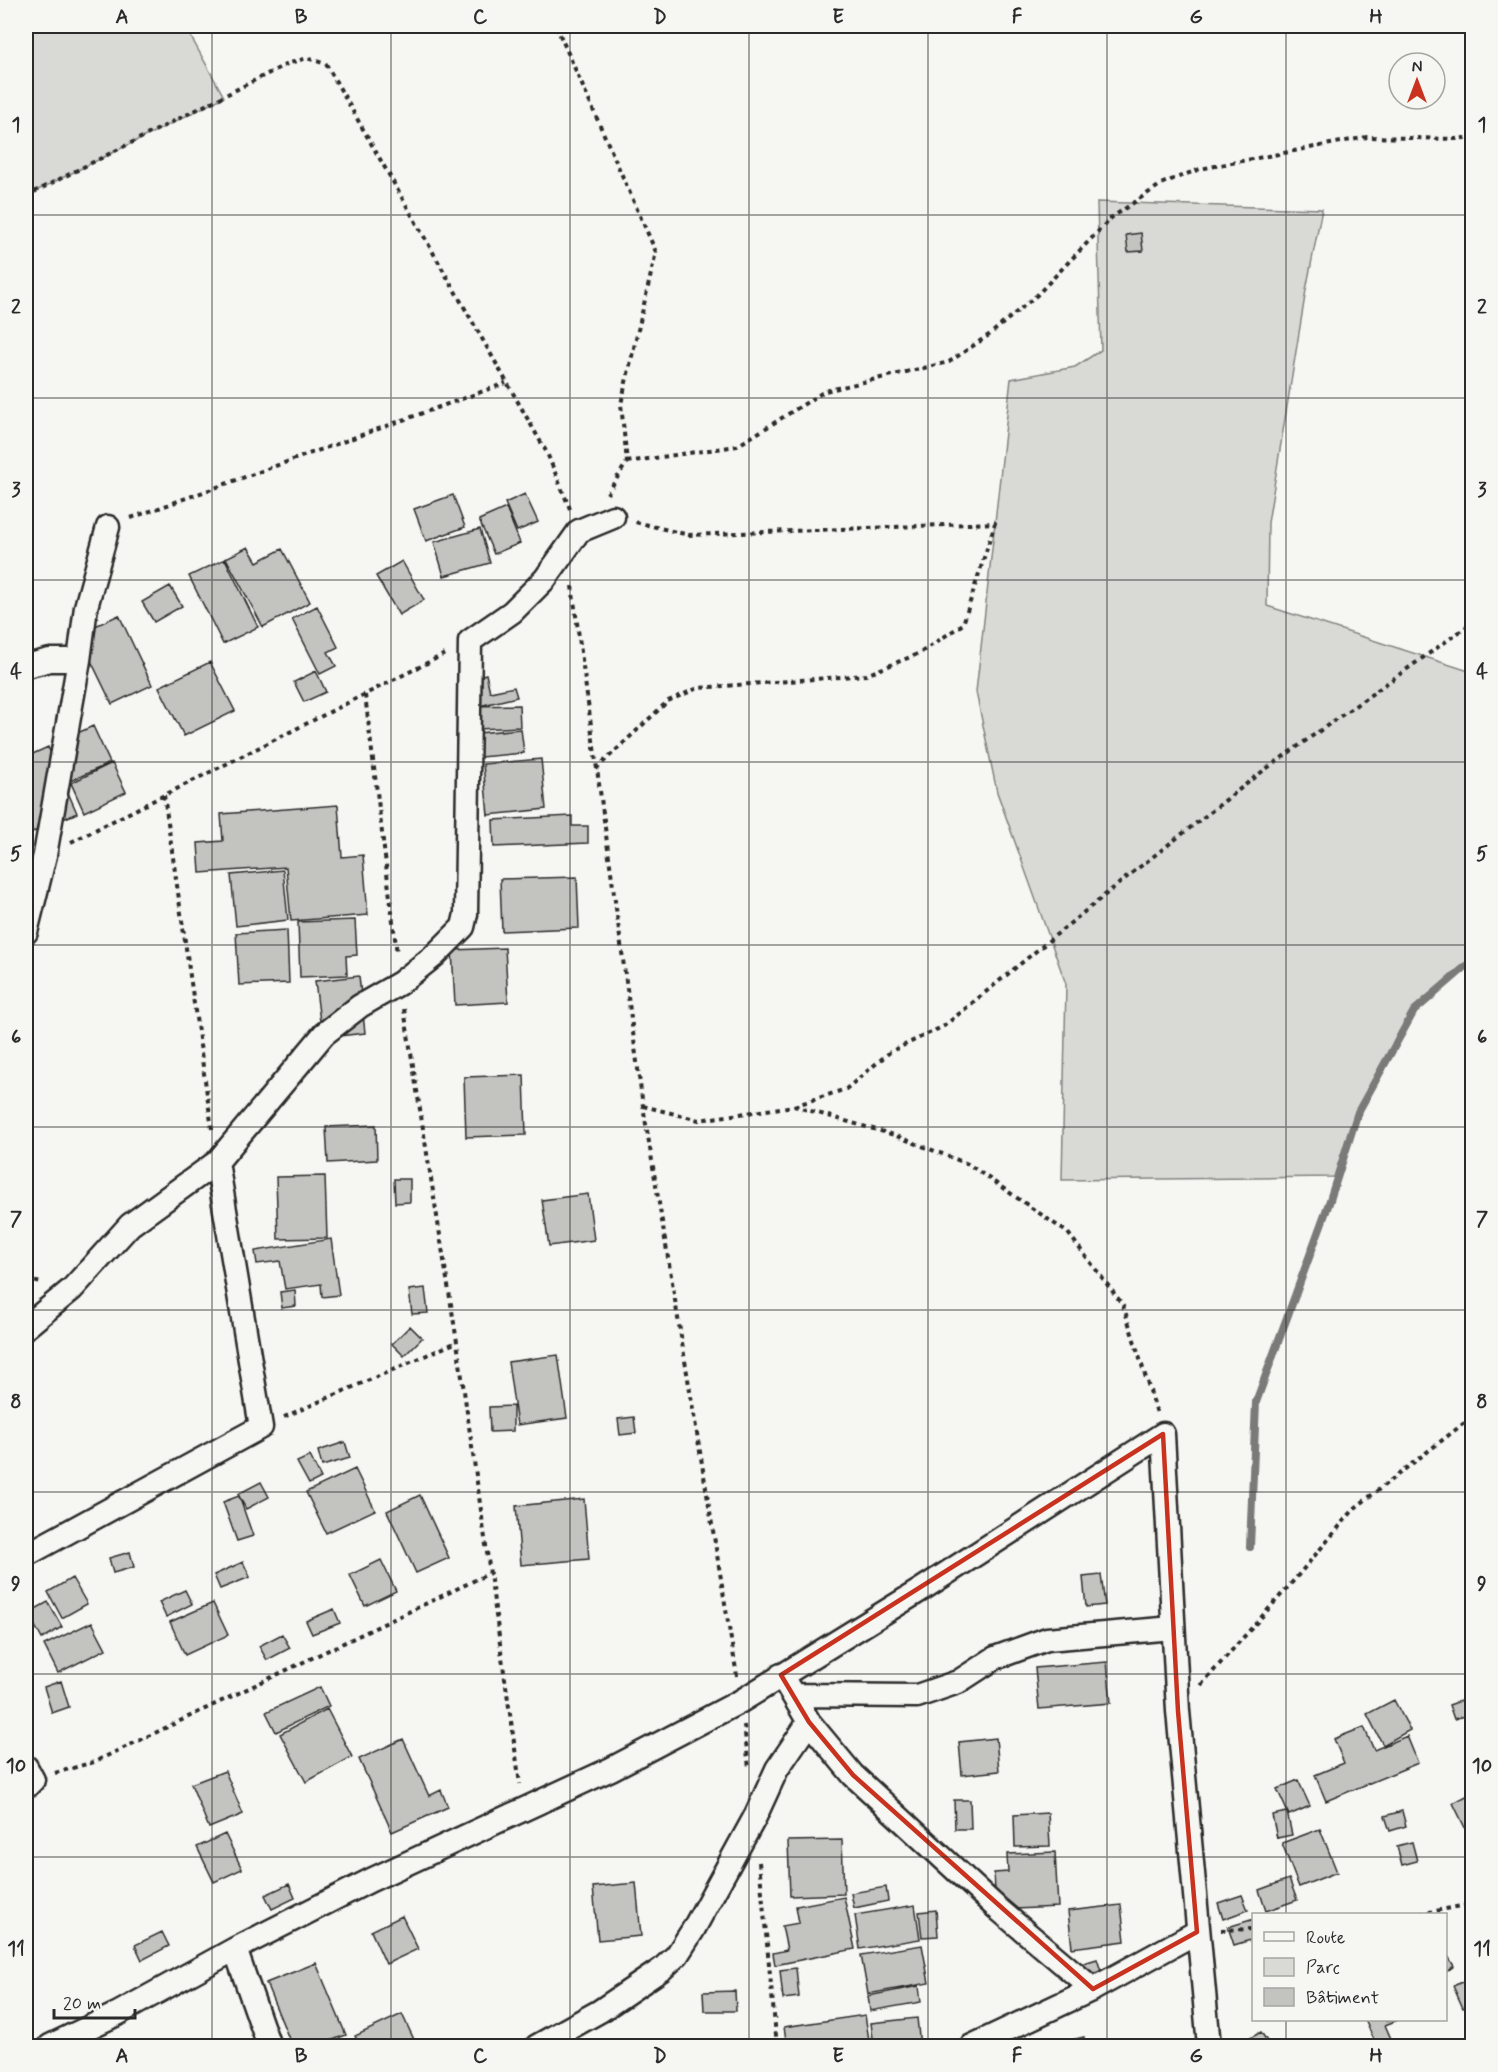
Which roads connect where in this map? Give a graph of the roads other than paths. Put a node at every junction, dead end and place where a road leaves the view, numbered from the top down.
1 (614, 517) road end
2 (108, 527) road end
3 (79, 660) junction
4 (26, 666) edge
5 (26, 933) edge
6 (217, 1162) junction
7 (26, 1327) edge
8 (26, 1555) edge
9 (1173, 1628) junction
10 (781, 1675) junction
11 (794, 1695) junction
12 (809, 1722) junction
13 (1197, 1932) junction
14 (235, 1949) junction
15 (1093, 1989) junction
16 (996, 2041) edge
17 (50, 2046) edge
18 (269, 2046) edge
19 (537, 2046) edge
20 (972, 2046) edge
21 (1209, 2046) edge

1 - 6 street
2 - 3 street
3 - 4 street
3 - 5 street
6 - 7 street
6 - 8 street
9 - 10 street
9 - 11 street
9 - 13 street
10 - 11 street
10 - 14 street
11 - 12 street
12 - 15 street
12 - 19 street
13 - 15 street
13 - 21 street
14 - 17 street
14 - 18 street
15 - 16 street
16 - 20 street

